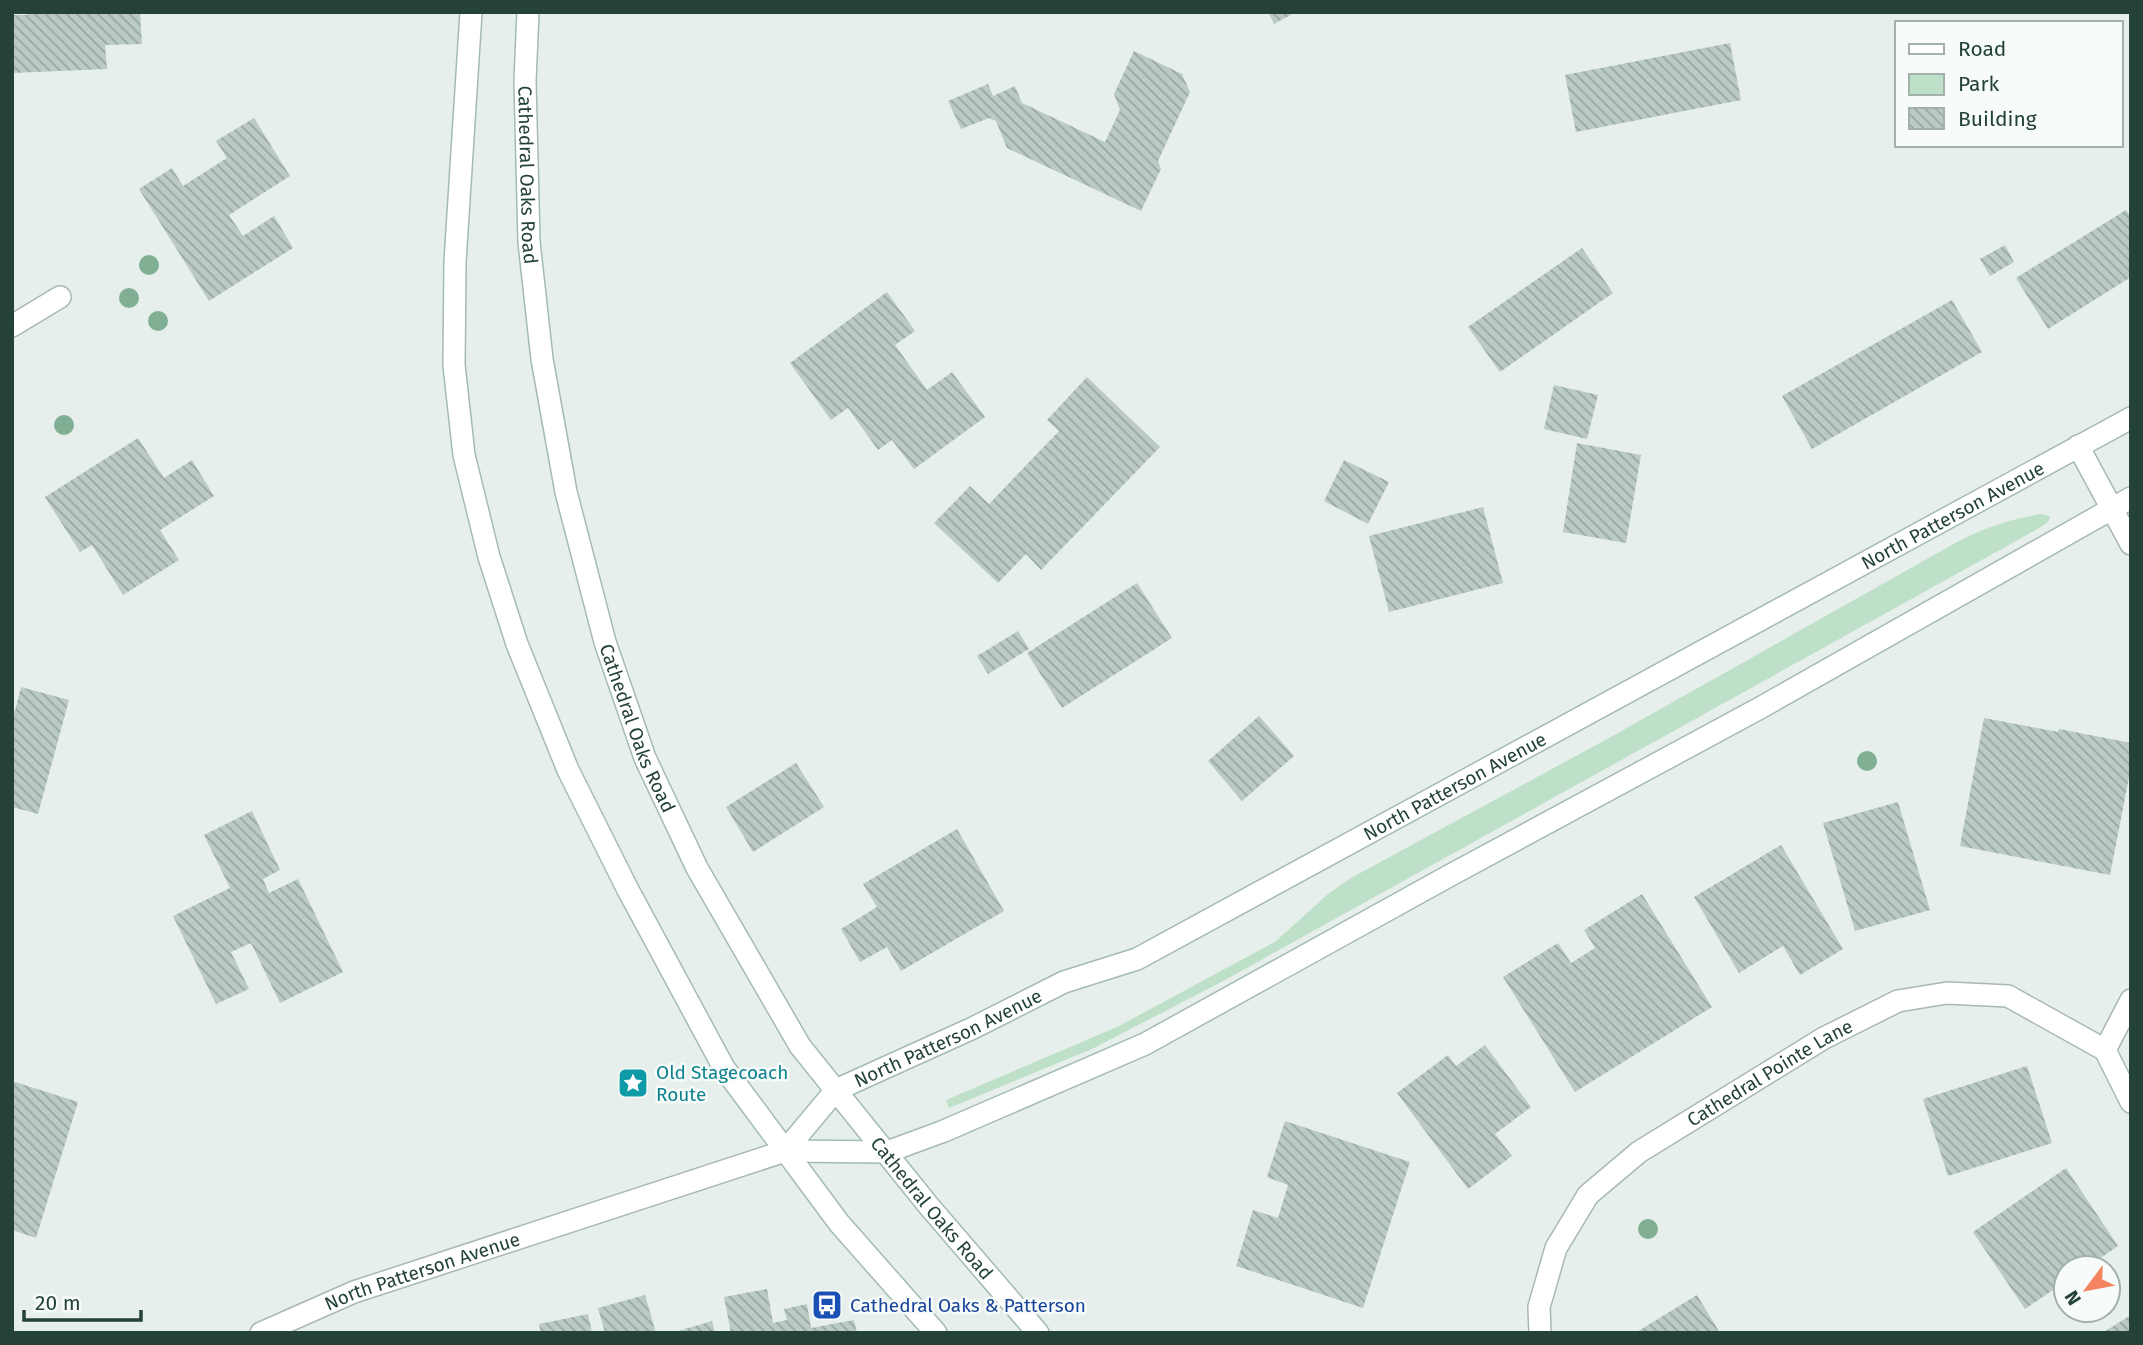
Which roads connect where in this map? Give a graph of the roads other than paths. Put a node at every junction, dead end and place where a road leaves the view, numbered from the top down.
1 (471, 12) edge
2 (528, 12) edge
3 (60, 297) dead end
4 (12, 326) edge
5 (2131, 418) edge
6 (2078, 446) junction
7 (2122, 503) edge
8 (2131, 544) edge
9 (2131, 1000) edge
10 (2105, 1050) junction
11 (836, 1090) junction
12 (2131, 1102) edge
13 (785, 1151) junction
14 (887, 1153) junction
15 (261, 1333) edge
16 (936, 1333) edge
17 (1038, 1333) edge
18 (1540, 1333) edge

1 - 13 main road
2 - 11 main road, Cathedral Oaks Road
3 - 4 main road
5 - 6 main road, North Patterson Avenue
6 - 7 main road
6 - 11 main road, North Patterson Avenue
7 - 8 main road
7 - 14 main road, North Patterson Avenue
9 - 10 main road
10 - 12 main road
10 - 18 main road, Cathedral Pointe Lane
11 - 13 main road, North Patterson Avenue
11 - 14 main road, Cathedral Oaks Road
13 - 14 main road, North Patterson Avenue
13 - 15 main road, North Patterson Avenue
13 - 16 main road
14 - 17 main road, Cathedral Oaks Road

